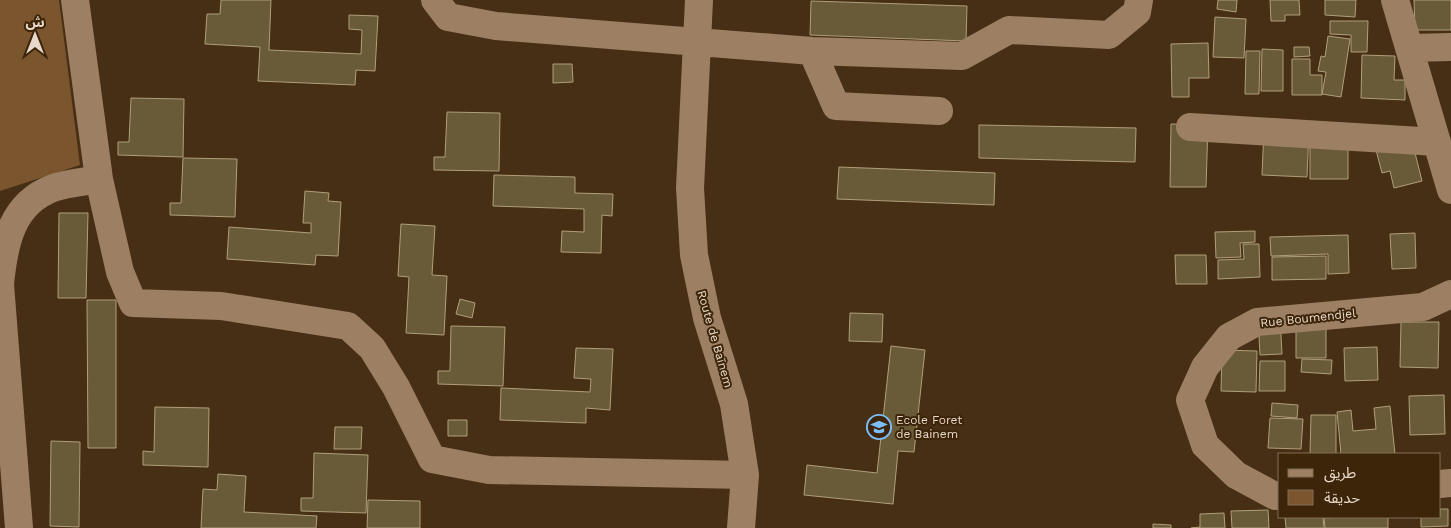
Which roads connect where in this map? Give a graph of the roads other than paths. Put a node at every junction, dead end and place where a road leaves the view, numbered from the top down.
1 (75, 0) edge
2 (435, 0) edge
3 (698, 0) edge
4 (1139, 0) edge
5 (1395, 0) edge
6 (696, 42) junction
7 (1451, 47) edge
8 (1408, 48) junction
9 (812, 51) junction
10 (939, 111) dead end
11 (1190, 127) dead end
12 (1437, 142) junction
13 (99, 179) junction
14 (1450, 184) edge
15 (1451, 294) edge
16 (745, 475) junction
17 (1278, 496) edge
18 (20, 528) edge
19 (741, 528) edge

1 - 13 street
2 - 6 street
3 - 6 street, Route de Baïnem
4 - 9 street
5 - 8 street
6 - 9 street
6 - 16 street, Route de Baïnem
7 - 8 street
8 - 12 street
9 - 10 street
11 - 12 street
12 - 14 street
13 - 16 street
13 - 18 street
15 - 17 street, Rue Boumendjel
16 - 19 street, Route de Baïnem

